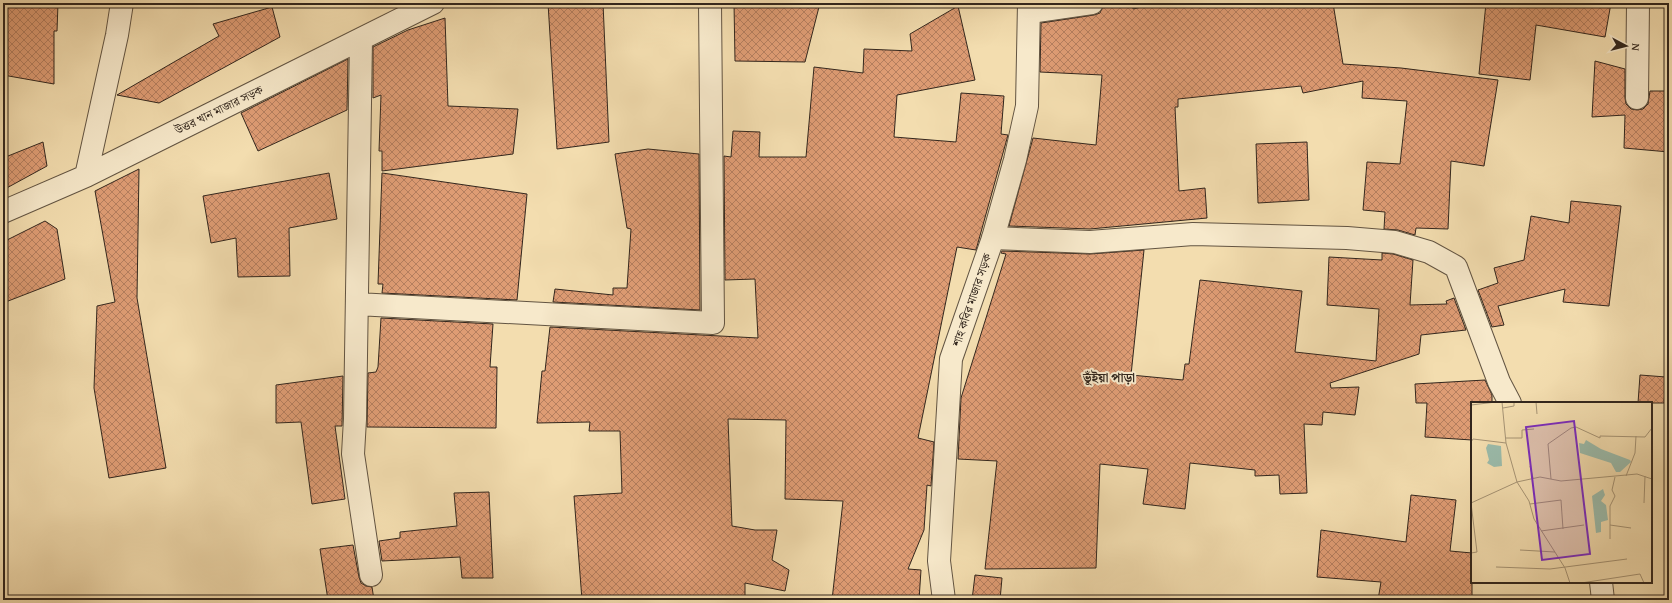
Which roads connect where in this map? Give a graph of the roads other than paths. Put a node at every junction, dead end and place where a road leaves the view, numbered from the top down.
1 (122, 3) edge
2 (432, 3) edge
3 (710, 3) edge
4 (1092, 3) edge
5 (1638, 3) edge
6 (1030, 8) edge
7 (361, 39) junction
8 (1637, 98) dead end
9 (86, 176) junction
10 (3, 212) edge
11 (993, 238) junction
12 (357, 304) junction
13 (1509, 402) edge
14 (371, 576) dead end
15 (1601, 583) edge
16 (944, 600) edge
17 (1602, 600) edge

1 - 9 street
2 - 7 street, উত্তর খান মাজার সড়ক
3 - 12 street
4 - 6 street
5 - 8 street
6 - 11 street, শাহ কবির মাজার সড়ক
7 - 9 street, উত্তর খান মাজার সড়ক
7 - 12 street
9 - 10 street, উত্তর খান মাজার সড়ক
11 - 13 street
11 - 16 street, শাহ কবির মাজার সড়ক
12 - 14 street
15 - 17 street

